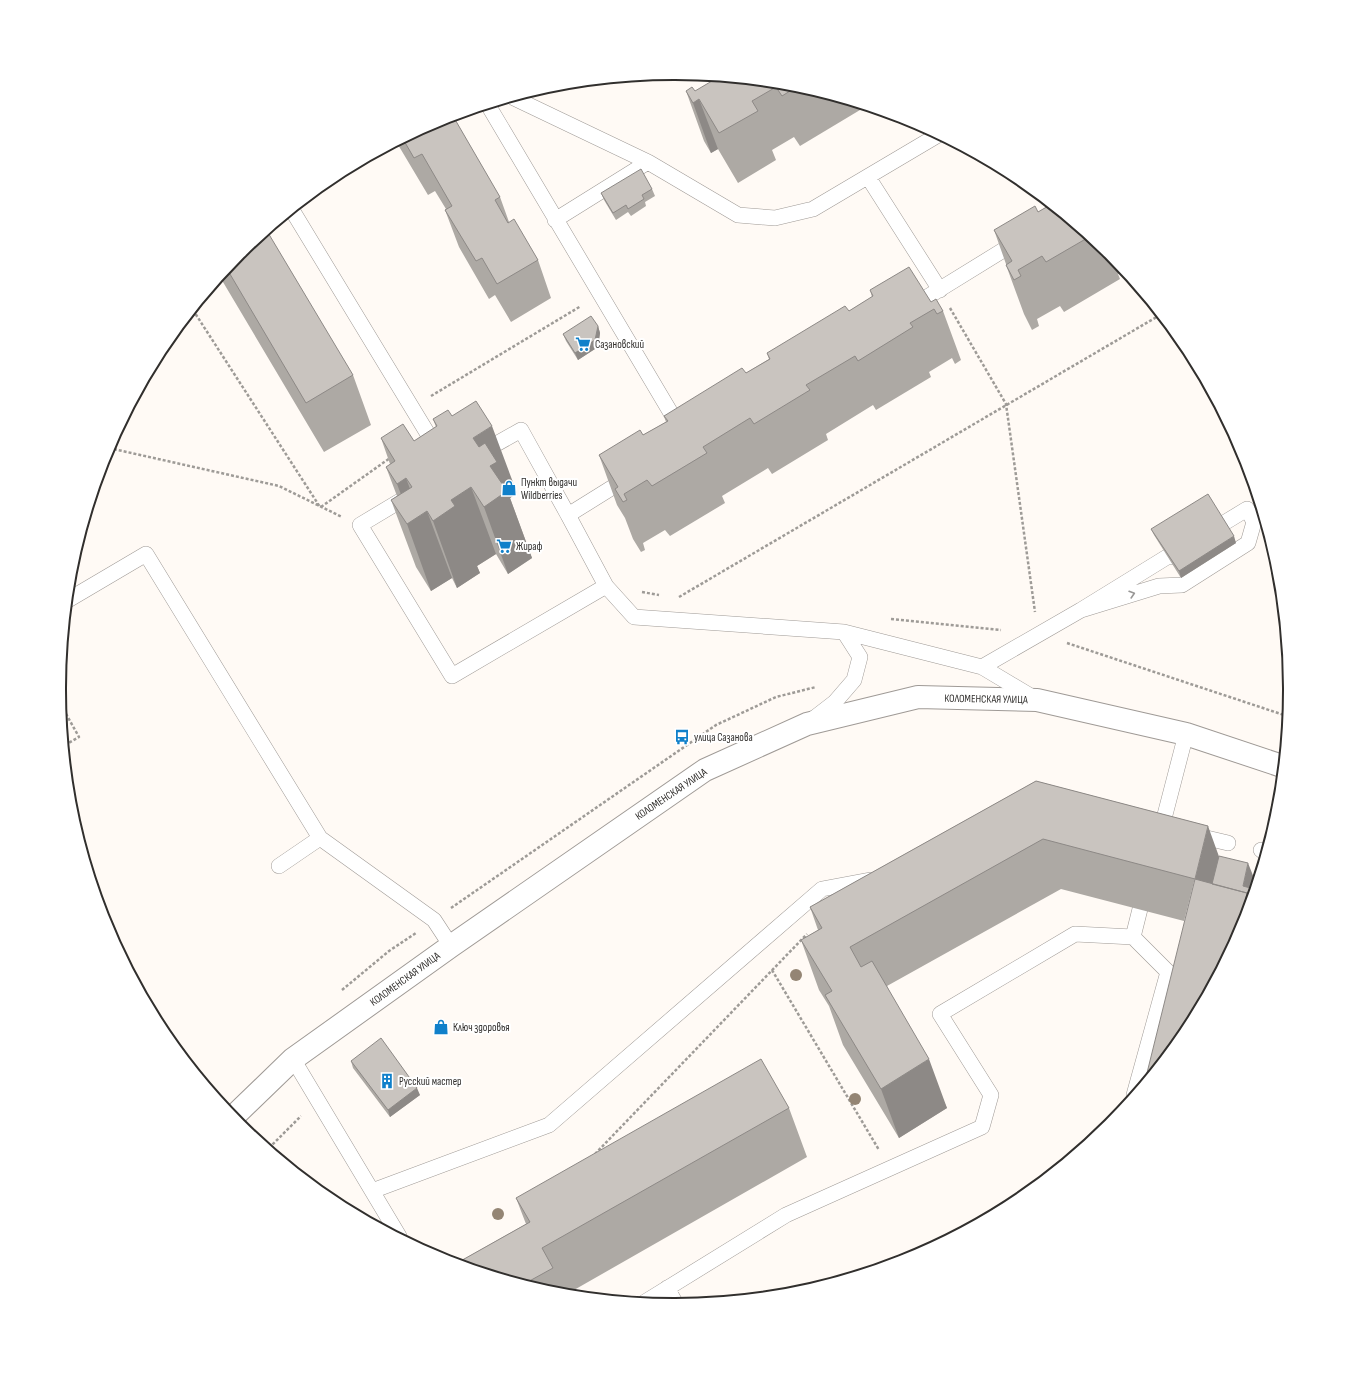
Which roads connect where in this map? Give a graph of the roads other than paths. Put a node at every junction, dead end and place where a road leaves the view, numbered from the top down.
1 (519, 100) edge
2 (490, 110) edge
3 (933, 138) edge
4 (648, 162) junction
5 (868, 177) junction
6 (294, 214) edge
7 (555, 220) junction
8 (1027, 235) edge
9 (940, 290) junction
10 (899, 315) edge
11 (688, 441) edge
12 (469, 459) edge
13 (446, 464) edge
14 (641, 470) edge
15 (424, 486) edge
16 (568, 515) junction
17 (606, 586) junction
18 (73, 597) edge
19 (1081, 610) junction
20 (844, 632) junction
21 (982, 667) junction
22 (1037, 700) junction
23 (806, 724) junction
24 (1186, 734) junction
25 (1278, 765) edge
26 (1147, 823) edge
27 (1162, 827) junction
28 (320, 838) junction
29 (1228, 843) dead end
30 (1156, 849) edge
31 (279, 866) dead end
32 (881, 878) edge
33 (1140, 910) edge
34 (1133, 937) junction
35 (451, 946) junction
36 (293, 1059) junction
37 (1137, 1084) edge
38 (238, 1112) edge
39 (372, 1191) junction
40 (395, 1230) edge
41 (667, 1288) junction
42 (653, 1297) edge
43 (673, 1298) edge

1 - 4 lane
2 - 7 lane
3 - 5 lane
4 - 5 lane
4 - 7 lane
5 - 9 lane
6 - 13 lane
7 - 11 lane
8 - 9 lane
9 - 10 lane
12 - 16 lane
14 - 16 lane
15 - 17 lane
16 - 17 lane
17 - 20 lane
18 - 28 lane
19 -> 19 lane
19 - 21 lane
20 - 21 lane
20 - 23 lane
21 - 22 lane
22 - 23 main road, КОЛОМЕНСКАЯ УЛИЦА
22 - 24 main road, КОЛОМЕНСКАЯ УЛИЦА
23 - 35 main road, КОЛОМЕНСКАЯ УЛИЦА
24 - 25 main road, КОЛОМЕНСКАЯ УЛИЦА
24 - 27 lane
26 - 27 lane
27 - 29 lane
27 - 30 lane
28 - 31 lane
28 - 35 lane
32 - 39 lane
33 - 34 lane
34 - 37 lane
34 - 41 lane
35 - 36 main road, КОЛОМЕНСКАЯ УЛИЦА
36 - 38 main road, КОЛОМЕНСКАЯ УЛИЦА
36 - 39 lane
39 - 40 lane
41 - 42 lane
41 - 43 lane

